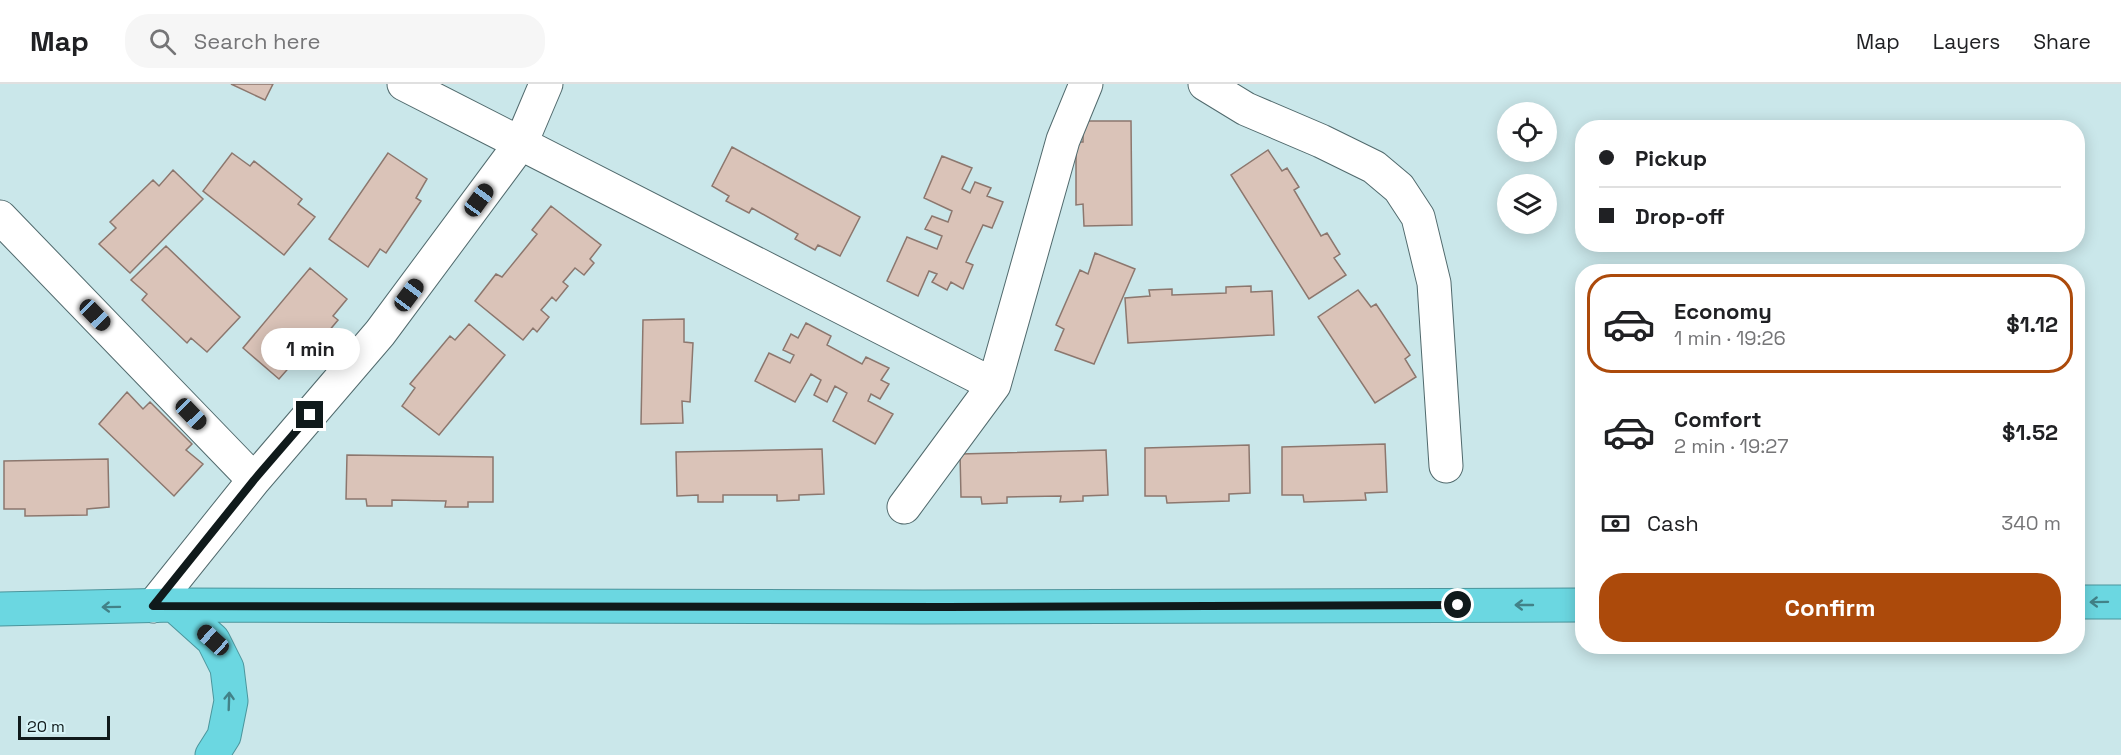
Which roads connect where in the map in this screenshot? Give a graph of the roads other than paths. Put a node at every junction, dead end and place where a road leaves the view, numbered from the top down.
1 (404, 84) edge
2 (546, 84) edge
3 (1086, 84) edge
4 (1204, 84) edge
5 (521, 143) junction
6 (0, 217) edge
7 (994, 385) junction
8 (1446, 466) dead end
9 (254, 480) junction
10 (904, 507) dead end
11 (2085, 602) edge
12 (2121, 602) edge
13 (164, 605) junction
14 (1575, 605) edge
15 (0, 609) edge
16 (212, 755) edge

1 - 5 street
2 - 5 street
3 - 7 street
4 - 8 street
5 - 7 street
5 - 9 street
6 - 9 street
7 - 10 street
9 - 13 street
12 -> 11 highway
14 -> 13 highway
13 -> 15 highway
16 -> 13 highway

